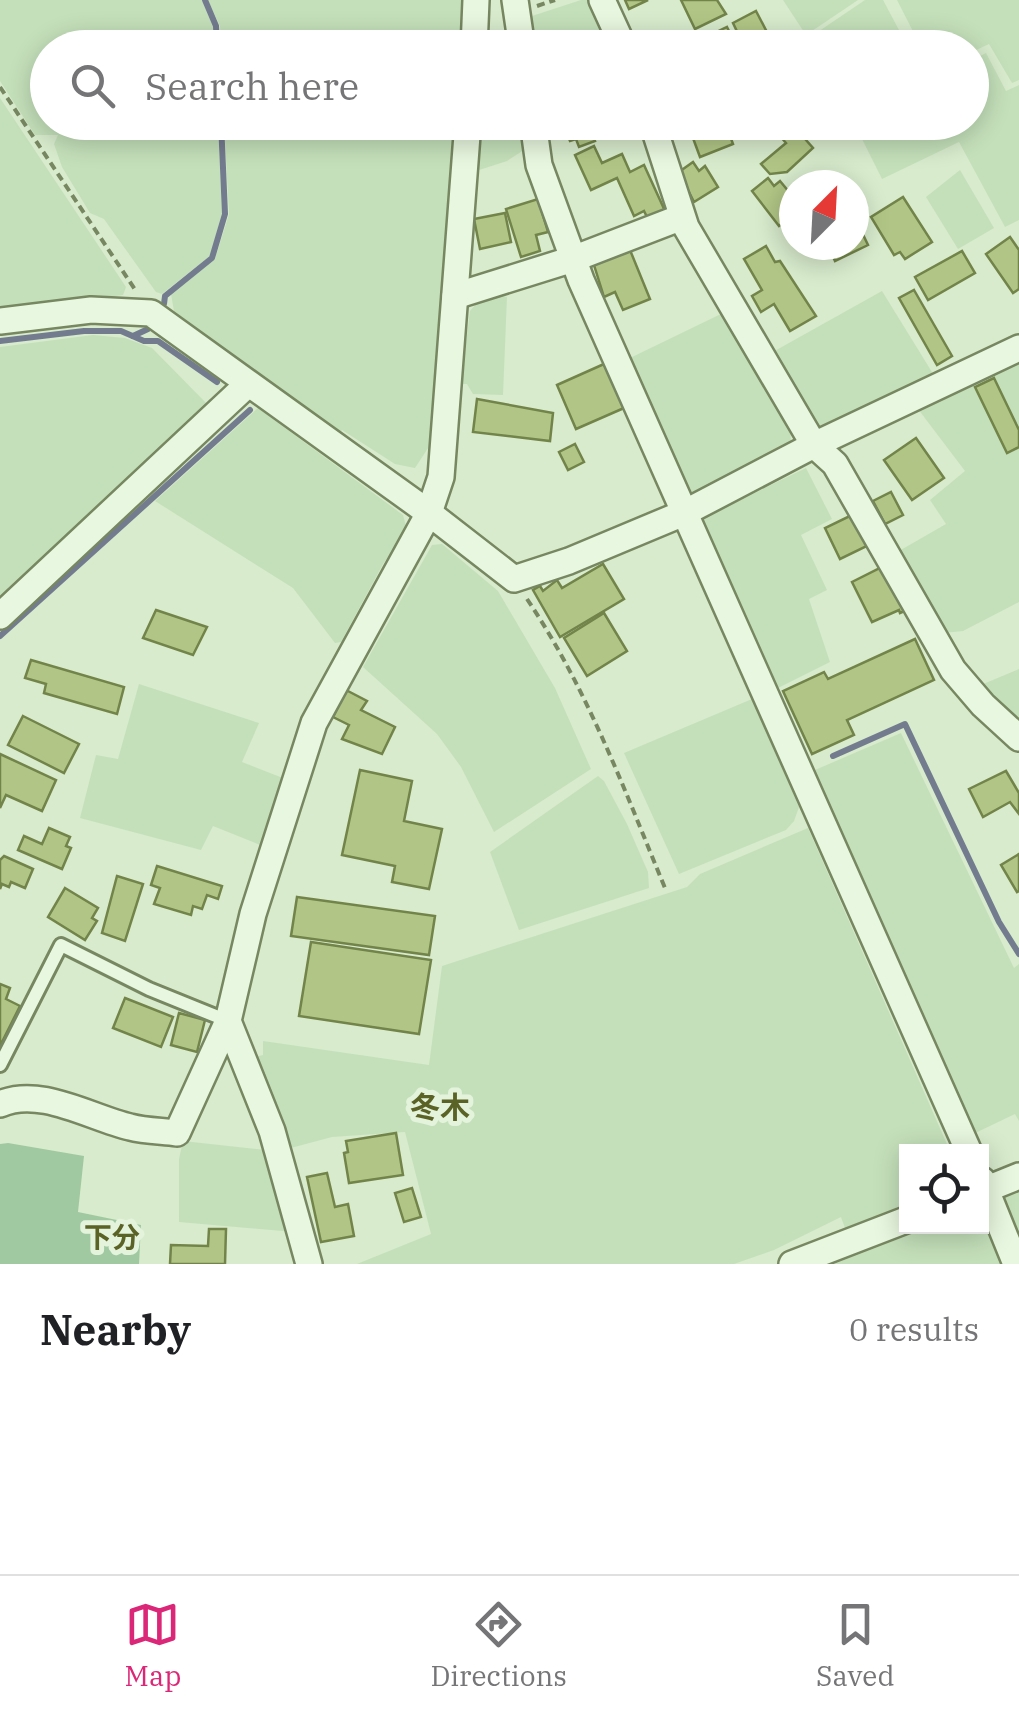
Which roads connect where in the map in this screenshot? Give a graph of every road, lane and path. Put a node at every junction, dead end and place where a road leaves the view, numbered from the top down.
1 (476, 0) edge
2 (516, 0) edge
3 (602, 0) edge
4 (475, 30) edge
5 (520, 30) edge
6 (616, 30) edge
7 (0, 87) edge
8 (30, 132) edge
9 (35, 140) edge
10 (467, 140) edge
11 (536, 140) edge
12 (658, 140) edge
13 (682, 216) junction
14 (573, 259) junction
15 (455, 296) junction
16 (151, 313) junction
17 (0, 321) edge
18 (1019, 348) edge
19 (248, 384) junction
20 (814, 445) junction
21 (429, 512) junction
22 (684, 513) junction
23 (514, 579) junction
24 (0, 616) edge
25 (1019, 738) edge
26 (665, 888) dead end
27 (228, 1021) junction
28 (0, 1065) edge
29 (0, 1104) edge
30 (965, 1144) edge
31 (1019, 1176) edge
32 (989, 1185) edge
33 (989, 1201) edge
34 (899, 1223) edge
35 (310, 1264) edge
36 (792, 1264) edge
37 (1016, 1264) edge

1 - 4 street
2 - 5 street
3 - 6 street
7 - 8 path
9 - 16 path
10 - 15 street
11 - 14 street
12 - 13 street
13 - 14 street
13 - 20 street
14 - 15 street
14 - 22 street
15 - 21 street
16 - 17 street
16 - 19 street
18 - 20 street
19 - 21 street
19 - 24 street
20 - 22 street
20 - 25 street
21 - 23 street
21 - 27 street
22 - 23 street
22 - 30 street
23 - 26 path
27 - 28 lane
27 - 29 street
27 - 35 street
31 - 32 street
33 - 37 street
34 - 36 street

